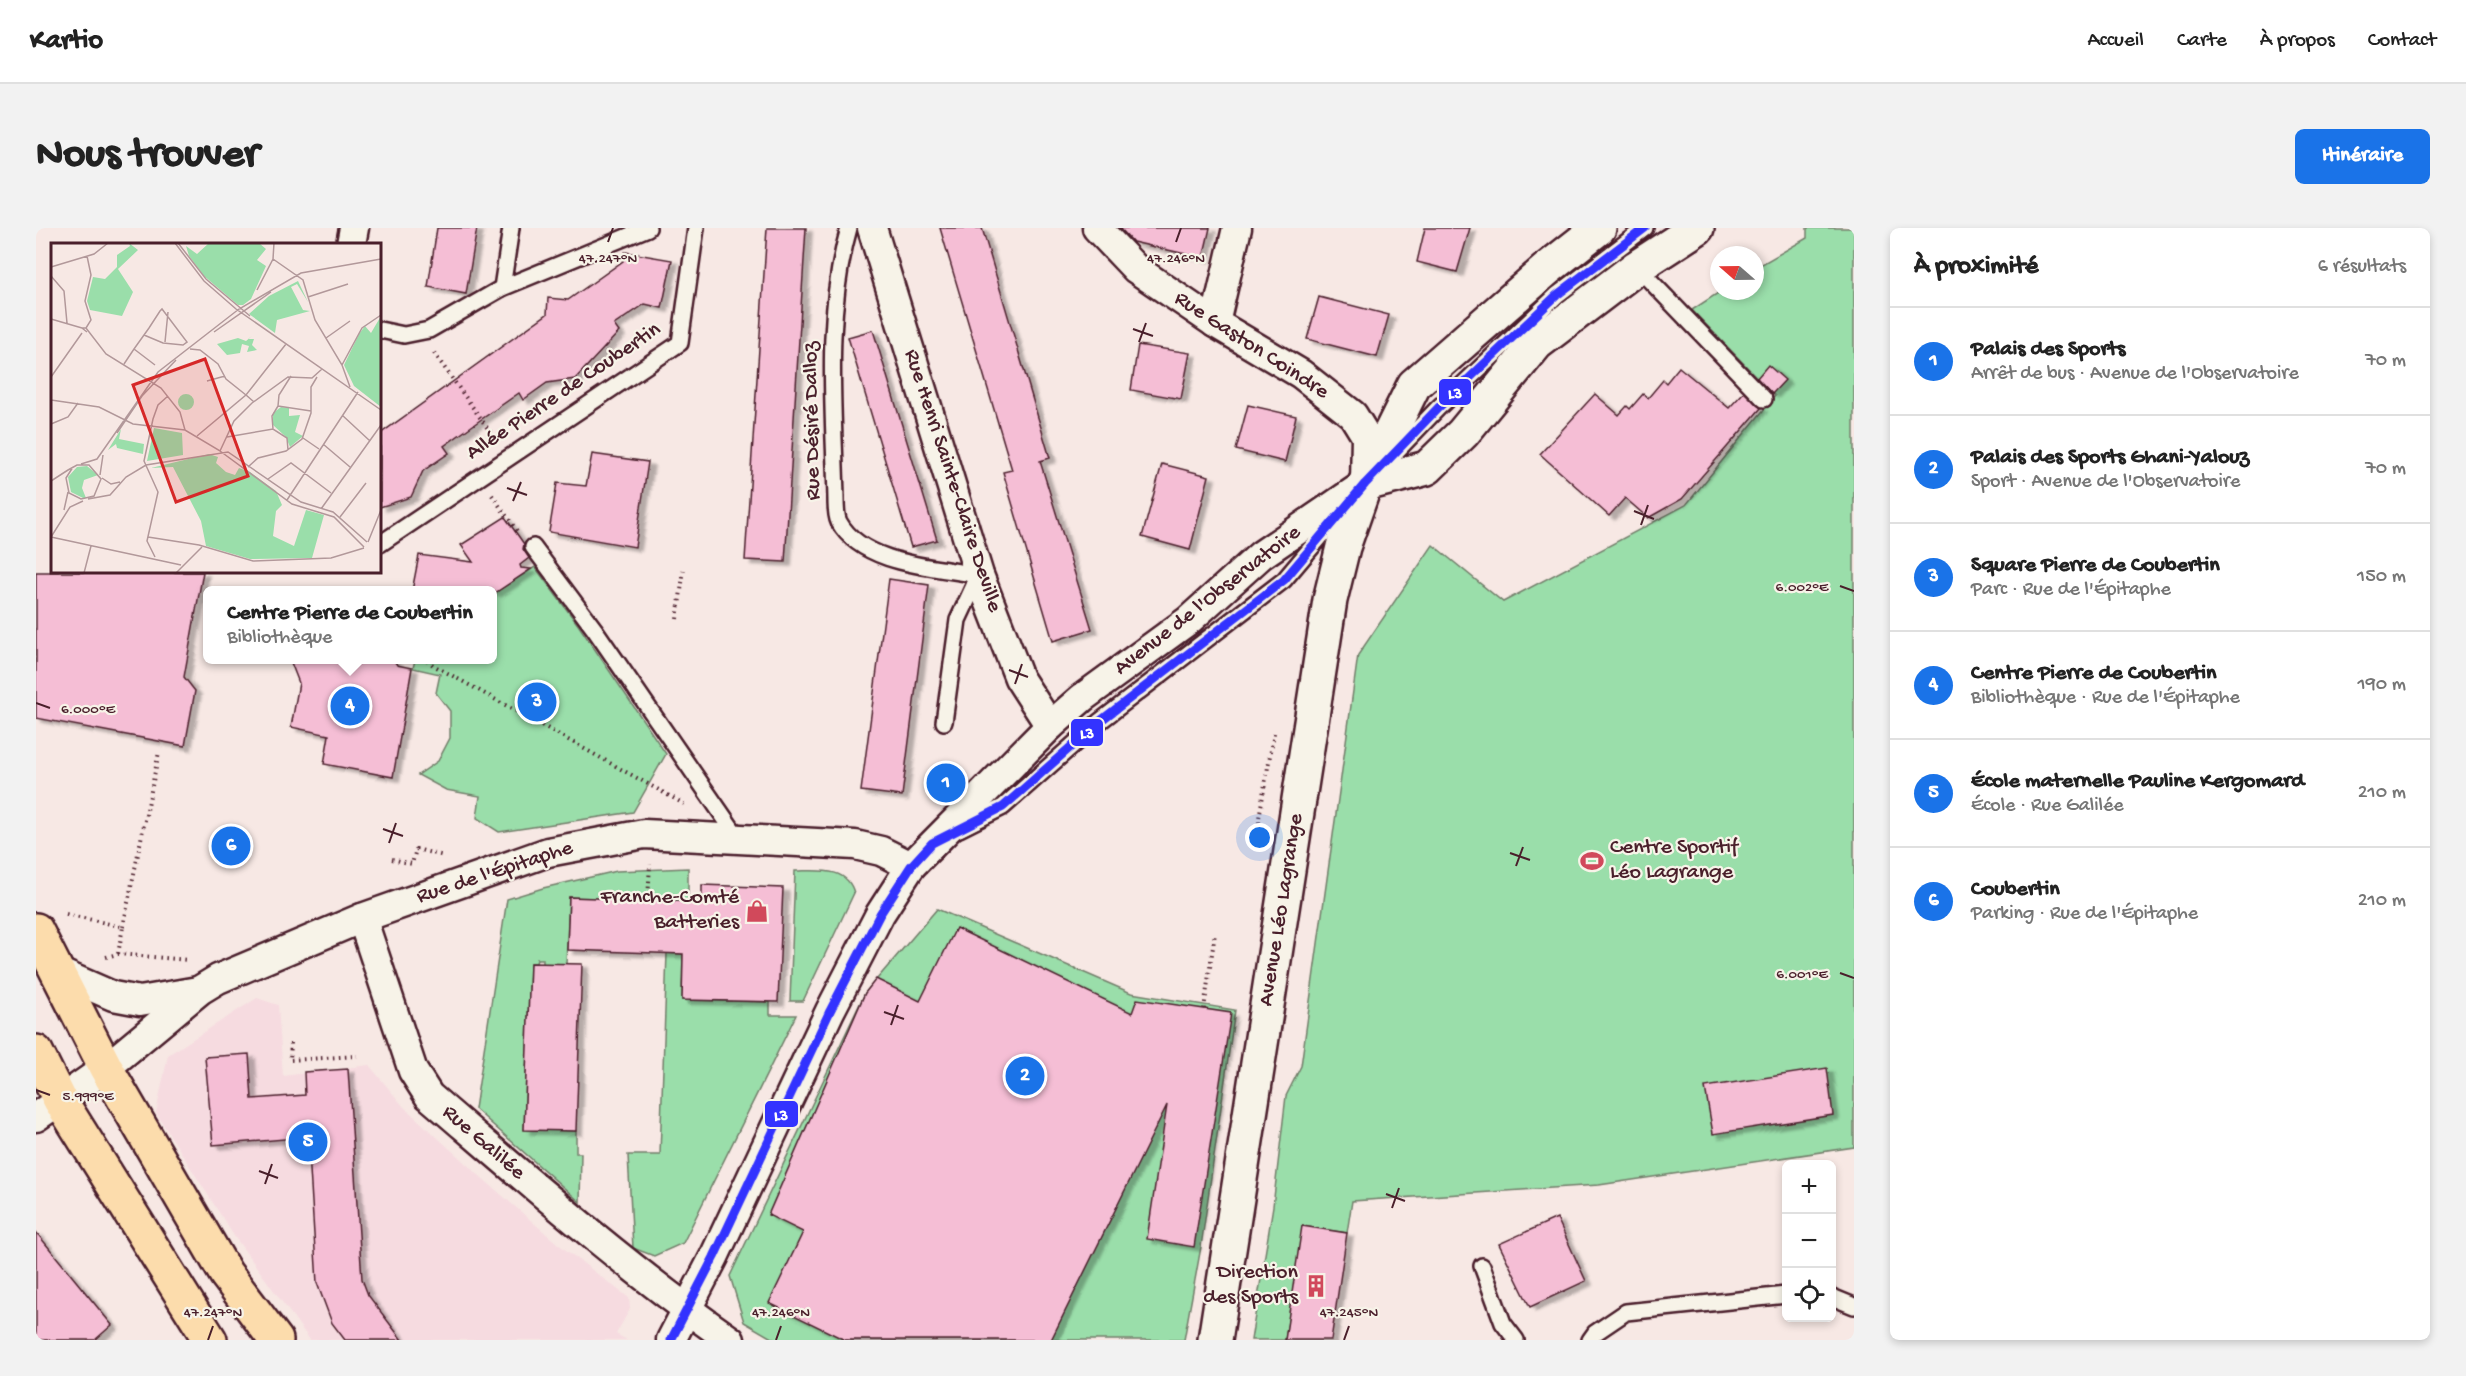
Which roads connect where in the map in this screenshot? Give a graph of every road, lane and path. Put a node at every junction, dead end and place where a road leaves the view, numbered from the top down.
1 (354, 228) edge
2 (511, 228) edge
3 (648, 228) edge
4 (696, 228) edge
5 (849, 228) edge
6 (872, 228) edge
7 (1097, 228) edge
8 (1237, 228) edge
9 (1599, 228) edge
10 (1645, 228) edge
11 (1697, 228) edge
12 (351, 243) edge
13 (1637, 267) junction
14 (502, 288) junction
15 (1215, 323) junction
16 (381, 330) edge
17 (428, 344) dead end
18 (1764, 399) dead end
19 (508, 458) junction
20 (480, 477) junction
21 (1365, 484) junction
22 (381, 543) edge
23 (528, 543) joint
24 (684, 569) dead end
25 (979, 575) junction
26 (677, 619) dead end
27 (432, 664) edge
28 (944, 722) dead end
29 (1050, 726) junction
30 (159, 752) dead end
31 (694, 809) dead end
32 (739, 839) junction
33 (932, 843) junction
34 (451, 858) dead end
35 (392, 859) dead end
36 (650, 863) dead end
37 (911, 866) junction
38 (648, 900) dead end
39 (363, 918) junction
40 (47, 921) edge
41 (123, 927) junction
42 (1215, 933) dead end
43 (118, 954) junction
44 (106, 957) dead end
45 (193, 960) dead end
46 (58, 972) junction
47 (200, 990) junction
48 (1204, 1009) dead end
49 (291, 1043) dead end
50 (36, 1052) edge
51 (357, 1056) dead end
52 (106, 1068) junction
53 (44, 1100) edge
54 (1482, 1266) dead end
55 (1782, 1295) edge
56 (1836, 1299) edge
57 (1854, 1306) edge
58 (686, 1309) junction
59 (210, 1340) edge
60 (276, 1340) edge
61 (671, 1340) edge
62 (730, 1340) edge
63 (1215, 1340) edge
64 (1516, 1340) edge
65 (1590, 1340) edge

1 - 12 street
2 - 14 lane
3 - 14 lane
4 - 19 lane, Allée Pierre de Coubertin
5 - 25 lane, Rue Désiré Dalloz
6 - 25 street, Rue Henri Sainte-Claire Deville
7 - 15 street, Rue Gaston Coindre
8 - 15 street
9 - 21 main road, Avenue Léo Lagrange
10 - 21 lane
11 - 13 main road
13 - 18 lane
13 - 21 main road
14 - 16 lane
15 - 21 street, Rue Gaston Coindre
17 - 19 path
19 - 20 lane, Allée Pierre de Coubertin
20 - 22 lane, Allée Pierre de Coubertin
20 - 23 path
21 - 29 street, Avenue de l'Observatoire
21 - 33 lane, Avenue de l'Observatoire
21 - 63 main road, Avenue Léo Lagrange
23 - 32 lane
24 - 26 path
25 - 28 lane
25 - 29 street, Rue Henri Sainte-Claire Deville
27 - 31 path
29 - 33 street, Avenue de l'Observatoire
30 - 41 path
32 - 37 street, Rue de l'Épitaphe
32 - 39 street, Rue de l'Épitaphe
33 - 37 street, Avenue de l'Observatoire
34 - 35 path
36 - 38 path
37 - 58 street, Avenue de l'Observatoire
39 - 47 street, Rue de l'Épitaphe
39 - 58 street, Rue Galilée
40 - 41 path
40 - 46 main road
41 - 43 path
42 - 48 path
43 - 44 path
43 - 45 path
46 - 47 street, Rue de l'Épitaphe
46 - 52 main road
47 - 52 street, Rue de l'Épitaphe
49 - 51 path
50 - 53 main road
52 - 53 street, Rue de l'Épitaphe
52 - 60 main road
53 - 59 main road
54 - 64 lane
55 - 65 lane
56 - 57 lane
58 - 61 street, Avenue de l'Observatoire
58 - 62 street, Rue Galilée

